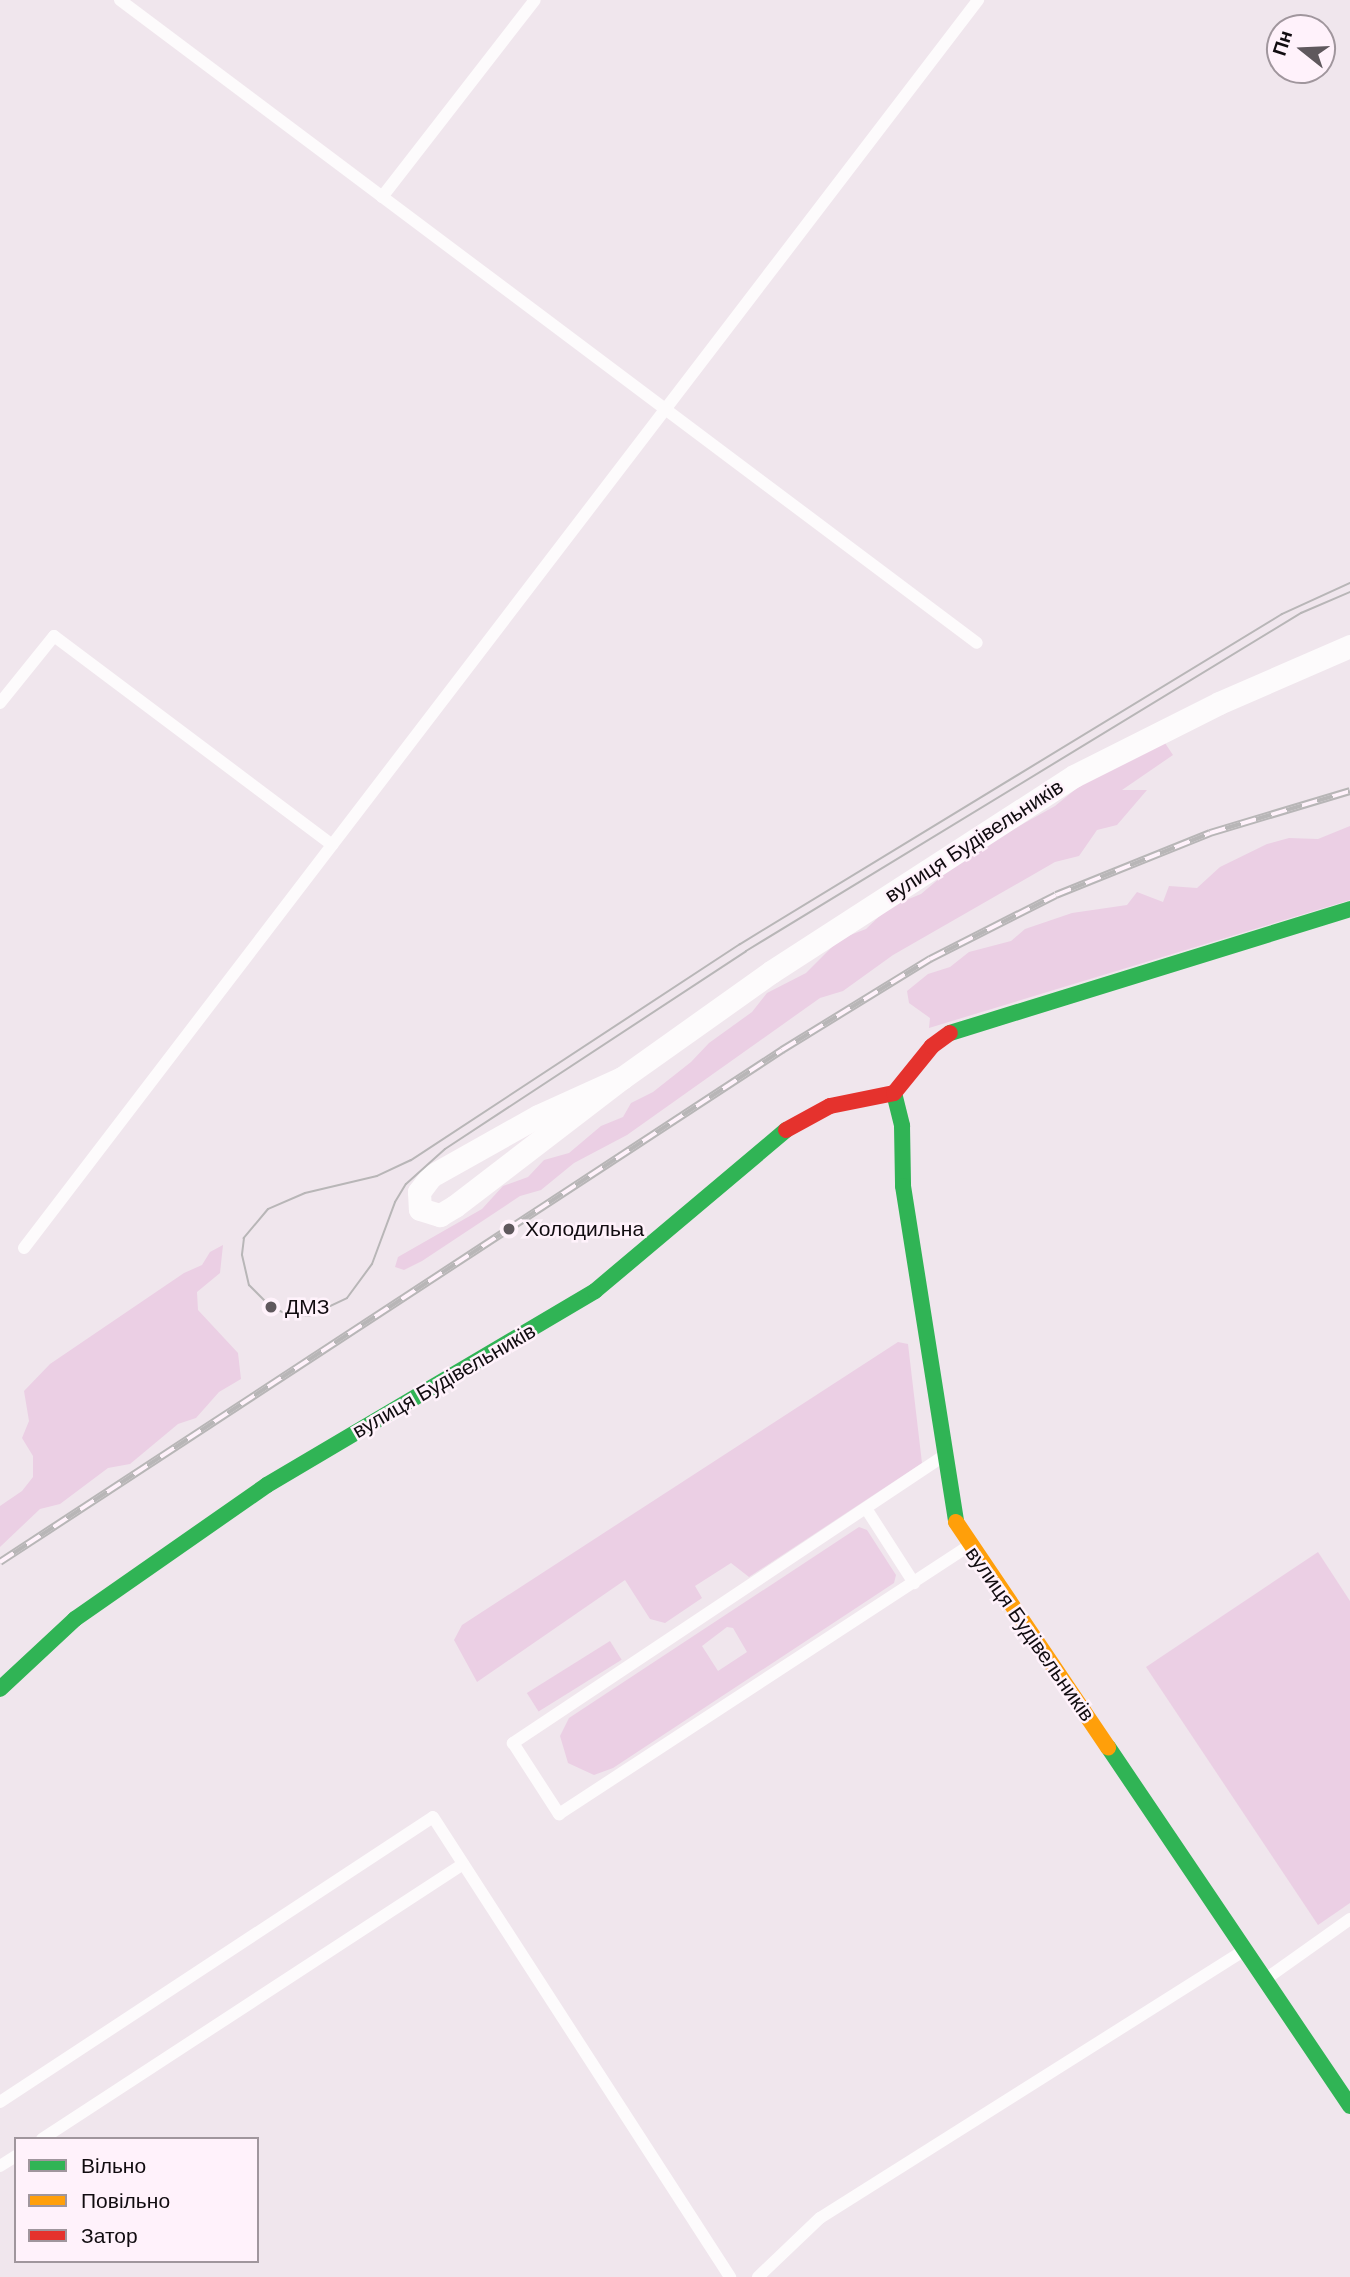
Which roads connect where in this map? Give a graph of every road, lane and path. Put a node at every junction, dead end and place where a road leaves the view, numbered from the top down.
1 (120, 0) edge
2 (535, 0) edge
3 (978, 0) edge
4 (382, 197) junction
5 (665, 410) junction
6 (977, 643) dead end
7 (1350, 646) edge
8 (0, 703) edge
9 (332, 845) junction
10 (1350, 909) edge
11 (622, 1078) junction
12 (894, 1093) junction
13 (24, 1248) dead end
14 (942, 1456) junction
15 (867, 1510) junction
16 (969, 1546) junction
17 (914, 1583) junction
18 (0, 1689) edge
19 (463, 1864) junction
20 (1350, 1919) edge
21 (1247, 1949) junction
22 (1267, 1978) junction
23 (0, 2102) edge
24 (1350, 2106) edge
25 (45, 2137) edge
26 (730, 2277) edge
27 (758, 2277) edge

1 - 4 lane
2 - 4 lane
3 - 5 lane
4 - 5 lane
5 - 6 lane
5 - 9 lane
7 - 11 street, вулиця Будівельників
8 - 9 lane
9 - 13 lane
10 - 12 street
11 - 11 street, вулиця Будівельників
12 - 14 street, вулиця Будівельників
12 - 18 street, вулиця Будівельників
14 - 15 lane
14 - 16 street, вулиця Будівельників
15 - 17 lane
15 - 17 lane
16 - 17 lane
16 - 21 street, вулиця Будівельників
19 - 23 lane
19 - 25 lane
19 - 26 lane
20 - 22 lane
21 - 22 street, вулиця Будівельників
21 - 27 lane
22 - 24 street, вулиця Будівельників

